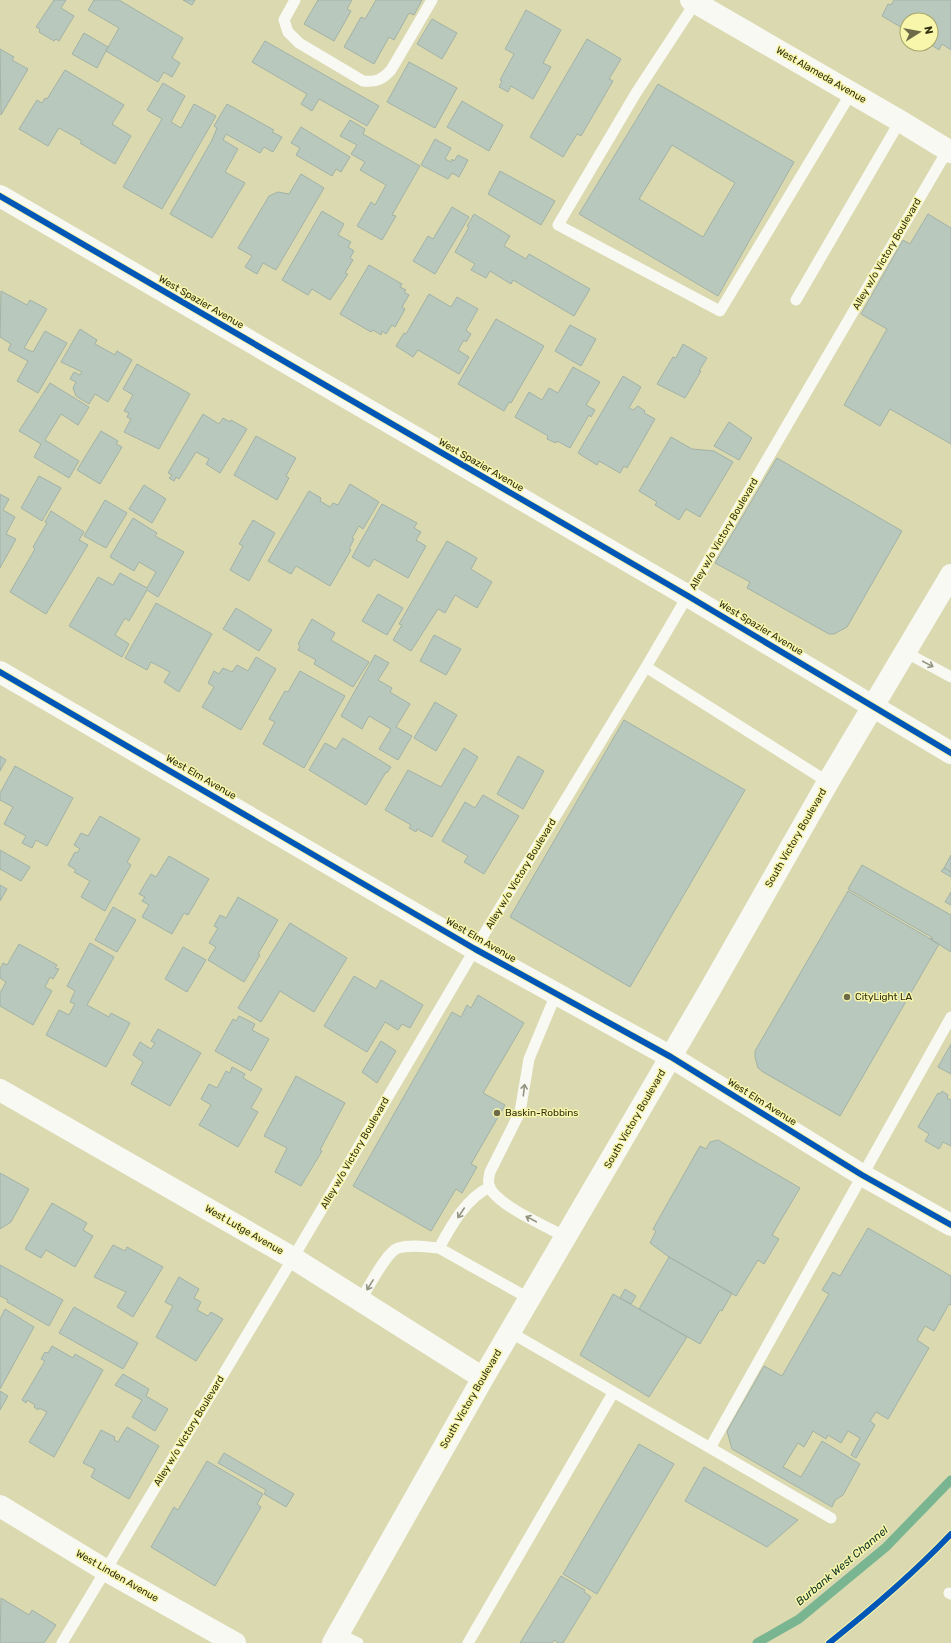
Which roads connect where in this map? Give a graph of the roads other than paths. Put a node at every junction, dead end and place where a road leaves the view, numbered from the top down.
1 (295, 0) edge
2 (432, 0) edge
3 (693, 1) edge
4 (851, 93) junction
5 (900, 121) junction
6 (950, 149) edge
7 (0, 196) edge
8 (796, 300) dead end
9 (951, 575) edge
10 (688, 596) junction
11 (905, 652) junction
12 (646, 667) junction
13 (0, 672) edge
14 (951, 676) edge
15 (872, 706) junction
16 (951, 753) edge
17 (828, 782) junction
18 (475, 949) junction
19 (556, 994) junction
20 (951, 1017) edge
21 (671, 1057) junction
22 (0, 1090) edge
23 (862, 1175) junction
24 (490, 1187) junction
25 (951, 1225) edge
26 (566, 1237) junction
27 (439, 1248) junction
28 (293, 1258) junction
29 (530, 1299) junction
30 (360, 1301) junction
31 (510, 1332) junction
32 (483, 1378) junction
33 (613, 1393) junction
34 (710, 1448) junction
35 (0, 1506) edge
36 (831, 1518) dead end
37 (105, 1570) junction
38 (336, 1638) edge
39 (62, 1643) edge
40 (235, 1643) edge
41 (358, 1643) edge
42 (468, 1643) edge

1 - 2 lane
3 - 4 street, West Alameda Avenue
3 - 4 lane
4 - 5 street, West Alameda Avenue
5 - 6 street, West Alameda Avenue
5 - 8 lane
6 - 10 lane, Alley w/o Victory Boulevard
7 - 10 street, West Spazier Avenue
9 - 11 street, South Victory Boulevard
10 - 12 lane, Alley w/o Victory Boulevard
10 - 15 street, West Spazier Avenue
11 -> 14 lane
11 - 15 street, South Victory Boulevard
12 - 17 lane
12 - 18 lane, Alley w/o Victory Boulevard
13 - 18 street, West Elm Avenue
15 - 16 street, West Spazier Avenue
15 - 17 street, South Victory Boulevard
17 - 21 street, South Victory Boulevard
18 - 19 street, West Elm Avenue
18 - 28 lane, Alley w/o Victory Boulevard
19 - 21 street, West Elm Avenue
24 -> 19 lane
20 - 23 lane
21 - 23 street, West Elm Avenue
21 - 26 street, South Victory Boulevard
22 - 28 street, West Lutge Avenue
23 - 25 street, West Elm Avenue
23 - 34 lane
26 -> 24 lane
24 -> 27 lane
26 - 29 street, South Victory Boulevard
27 - 29 lane
27 -> 30 lane
28 - 30 street, West Lutge Avenue
28 - 37 lane, Alley w/o Victory Boulevard
29 - 31 street, South Victory Boulevard
30 - 32 street, West Lutge Avenue
31 - 32 street, South Victory Boulevard
31 - 33 lane
32 - 38 street, South Victory Boulevard
33 - 34 lane
33 - 42 lane
34 - 36 lane
35 - 37 street, West Linden Avenue
37 - 39 lane, Alley w/o Victory Boulevard
37 - 40 street, West Linden Avenue
38 - 41 lane

